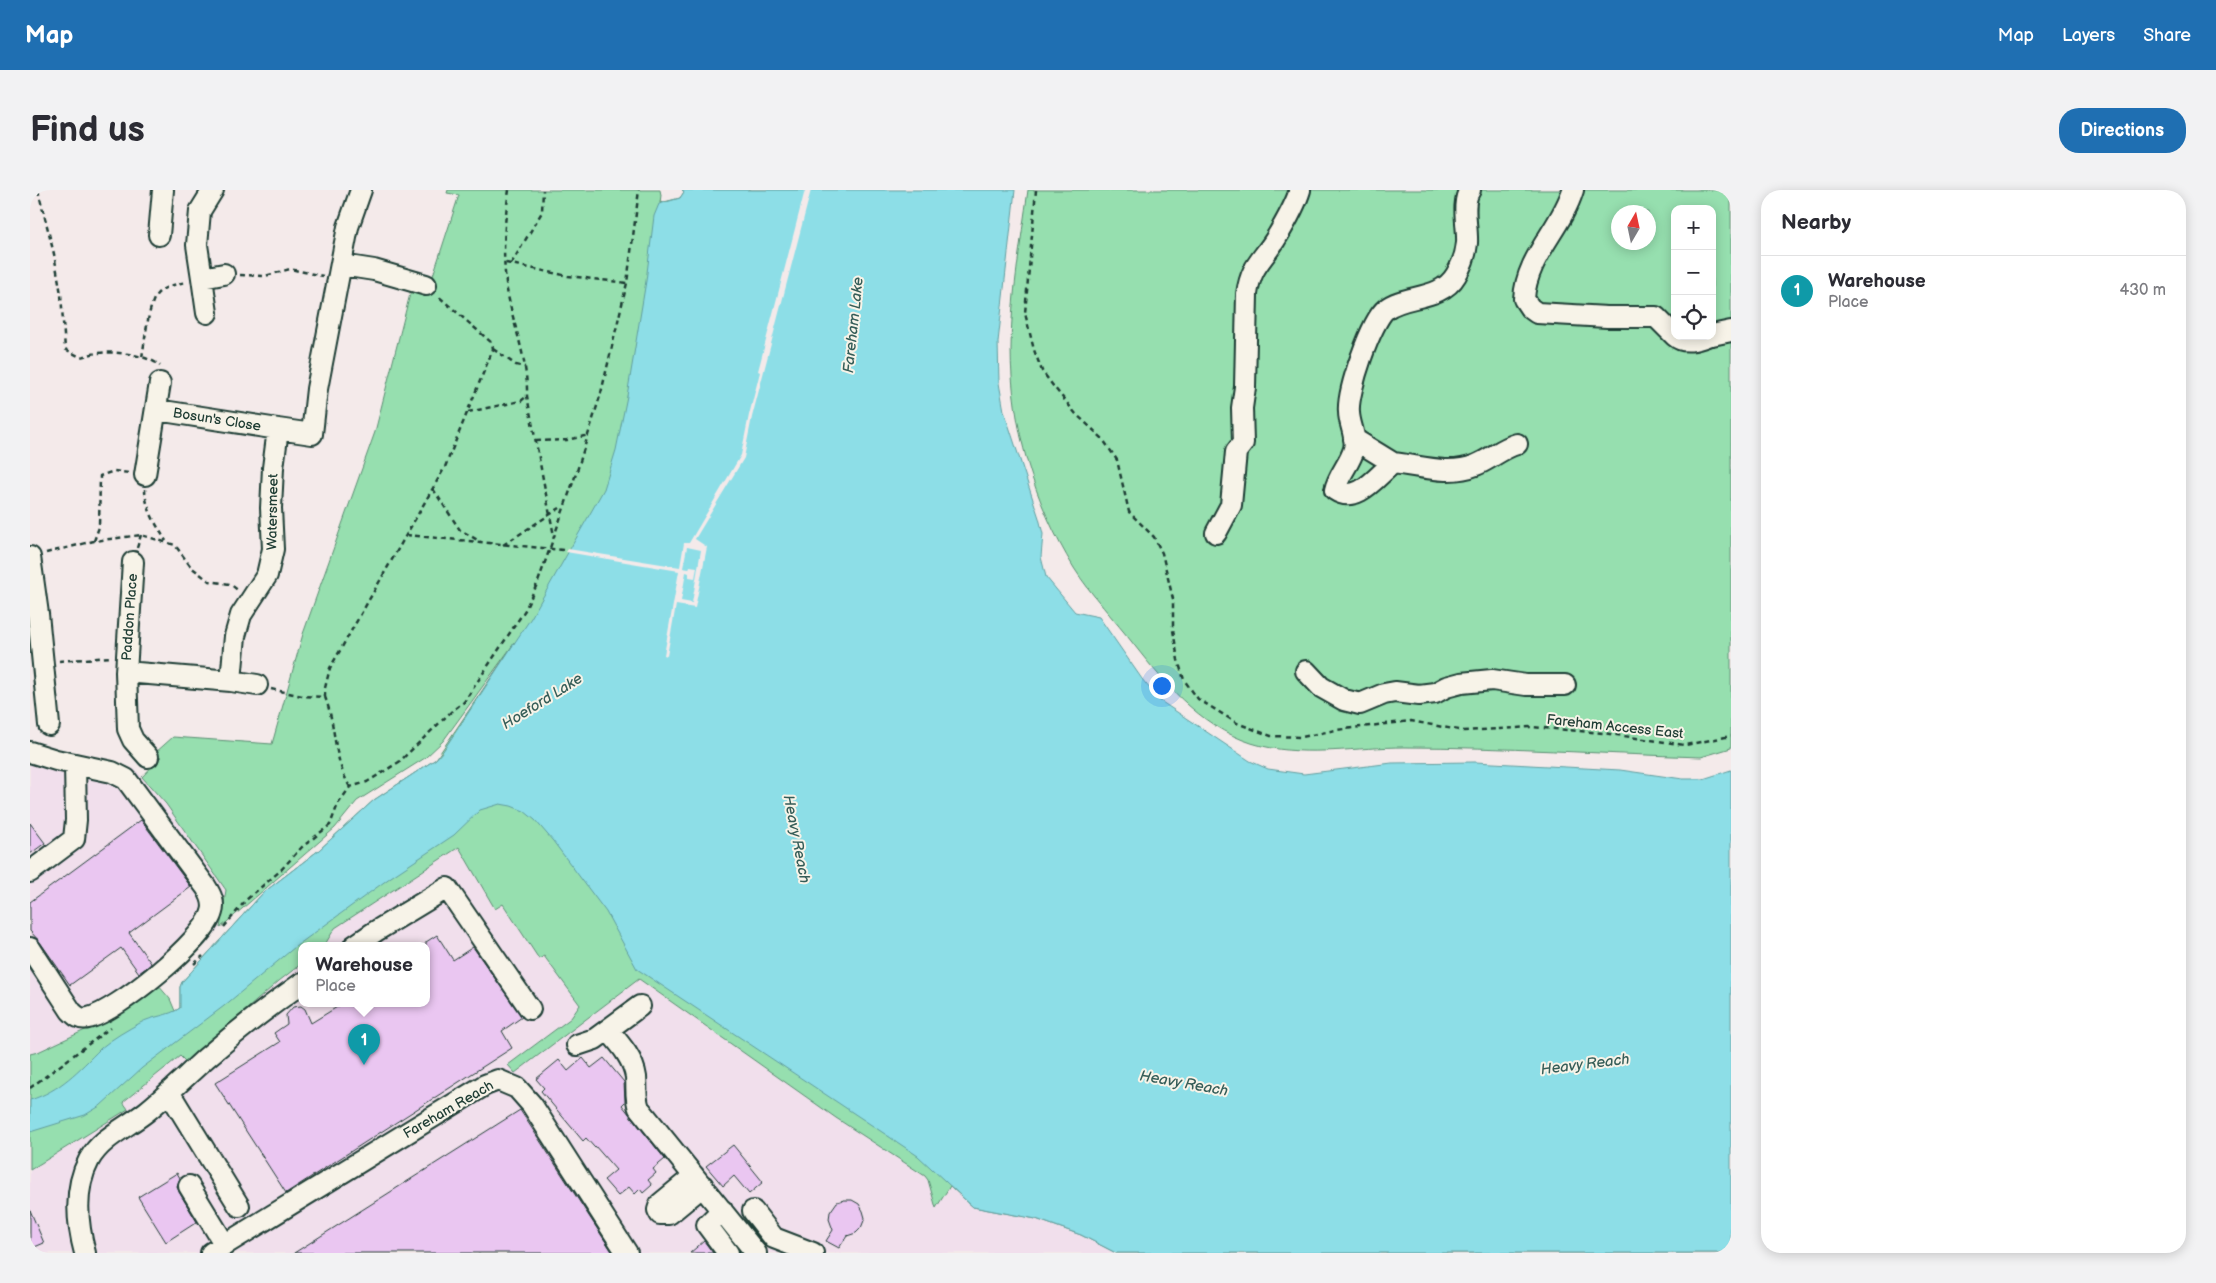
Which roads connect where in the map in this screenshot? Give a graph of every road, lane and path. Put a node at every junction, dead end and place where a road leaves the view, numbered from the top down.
1 (38, 190) edge
2 (163, 190) edge
3 (213, 190) edge
4 (361, 190) edge
5 (509, 190) edge
6 (543, 190) edge
7 (639, 190) edge
8 (1036, 190) edge
9 (1300, 190) edge
10 (1470, 190) edge
11 (1573, 190) edge
12 (159, 235) dead end
13 (506, 263) junction
14 (510, 264) junction
15 (340, 273) junction
16 (224, 274) joint
17 (202, 278) junction
18 (627, 283) junction
19 (426, 285) joint
20 (207, 313) dead end
21 (1731, 330) edge
22 (1671, 332) edge
23 (1716, 334) edge
24 (493, 349) junction
25 (142, 357) junction
26 (525, 367) junction
27 (160, 383) joint
28 (527, 396) junction
29 (157, 410) junction
30 (468, 412) junction
31 (278, 429) junction
32 (589, 435) junction
33 (1354, 439) junction
34 (536, 442) junction
35 (1517, 444) dead end
36 (1393, 464) junction
37 (145, 475) junction
38 (433, 489) junction
39 (564, 505) junction
40 (550, 515) junction
41 (1216, 534) dead end
42 (406, 535) junction
43 (554, 538) junction
44 (94, 540) dead end
45 (167, 543) dead end
46 (482, 543) junction
47 (502, 544) junction
48 (550, 548) junction
49 (563, 550) dead end
50 (30, 557) edge
51 (133, 562) dead end
52 (43, 662) junction
53 (126, 664) junction
54 (1306, 671) dead end
55 (231, 681) junction
56 (257, 685) joint
57 (1565, 685) dead end
58 (325, 697) junction
59 (49, 725) dead end
60 (1731, 736) edge
61 (30, 752) edge
62 (148, 757) dead end
63 (74, 764) junction
64 (350, 787) junction
65 (30, 872) edge
66 (222, 930) dead end
67 (360, 942) edge
68 (30, 948) edge
69 (205, 953) dead end
70 (191, 966) dead end
71 (298, 986) edge
72 (640, 1006) dead end
73 (530, 1009) dead end
74 (116, 1024) dead end
75 (608, 1030) junction
76 (577, 1045) dead end
77 (30, 1088) edge
78 (169, 1092) junction
79 (189, 1186) dead end
80 (239, 1206) dead end
81 (722, 1210) junction
82 (753, 1211) dead end
83 (218, 1249) edge
84 (84, 1253) edge
85 (627, 1253) edge
86 (728, 1253) edge
87 (756, 1253) edge
88 (813, 1253) edge

1 - 25 path
2 - 12 street
3 - 17 street
4 - 15 street
5 - 13 path
6 - 14 path
7 - 18 path
8 - 60 path, Fareham Access East
9 - 41 street
10 - 33 street
11 - 22 street
13 - 14 path
13 - 26 path
14 - 18 path
15 - 16 path
15 - 19 street
15 - 31 street
16 - 17 street
17 - 20 street
17 - 25 path
18 - 32 path
19 - 24 path
21 - 23 street
24 - 26 path
24 - 30 path
25 - 27 path
26 - 28 path
27 - 29 street
28 - 30 path
28 - 34 path
29 - 31 street, Bosun's Close
29 - 37 street
30 - 38 path
31 - 55 street, Watersmeet
32 - 34 path
32 - 39 path
33 - 36 street
33 - 36 street
34 - 40 path
35 - 36 street
37 - 44 path
37 - 45 path
38 - 42 path
38 - 46 path
39 - 40 path
39 - 43 path
40 - 43 path
40 - 47 path
42 - 46 path
42 - 58 path
43 - 48 path
46 - 47 path
47 - 48 path
48 - 49 path
48 - 64 path
50 - 52 street
51 - 53 street, Paddon Place
52 - 53 path
52 - 59 street
53 - 55 street, Paddon Place
53 - 62 street, Paddon Place
54 - 57 street
55 - 56 street
56 - 58 path
58 - 64 path
61 - 63 street
63 - 65 street
63 - 68 street
64 - 66 path
67 - 73 street
69 - 70 path
71 - 78 street
72 - 75 street
74 - 77 path
75 - 76 street
75 - 81 street
78 - 80 street
78 - 84 street
79 - 83 street
81 - 86 street
81 - 87 street
82 - 88 street
83 - 85 street, Fareham Reach

